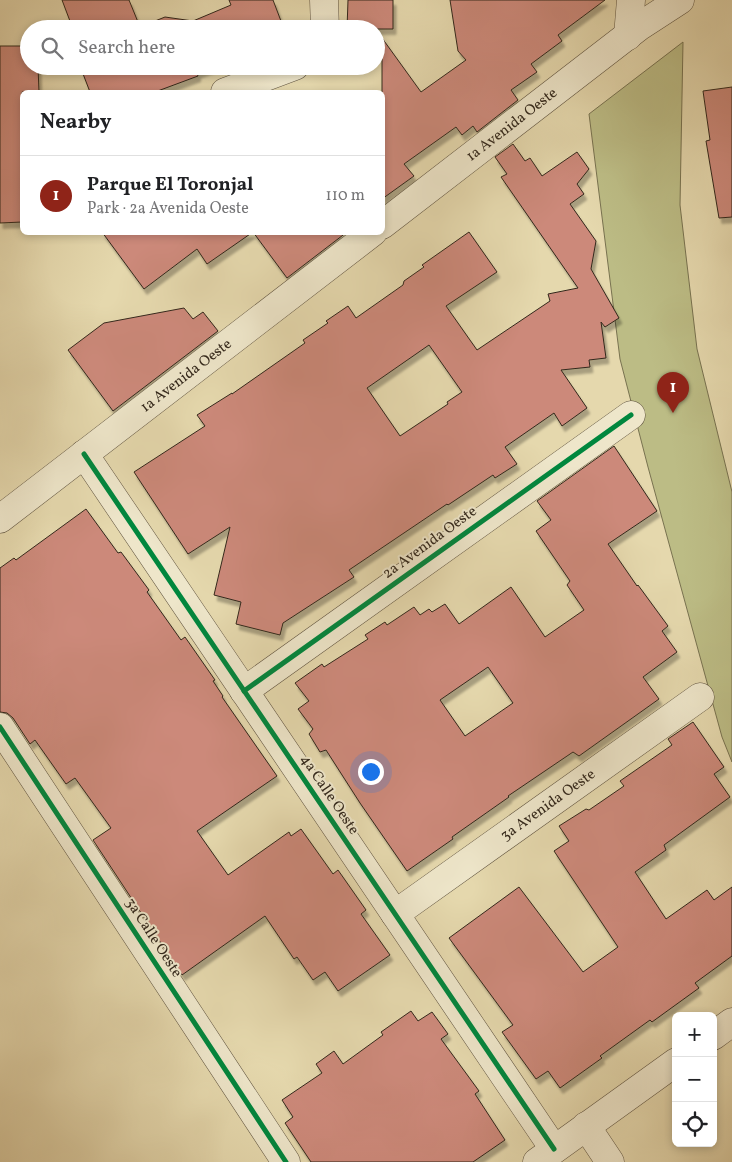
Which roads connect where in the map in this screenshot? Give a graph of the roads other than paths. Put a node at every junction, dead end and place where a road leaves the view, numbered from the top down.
1 (324, 0) edge
2 (631, 0) edge
3 (673, 3) edge
4 (325, 20) edge
5 (634, 31) junction
6 (271, 75) edge
7 (230, 90) edge
8 (385, 223) edge
9 (368, 235) edge
10 (630, 415) dead end
11 (84, 454) junction
12 (0, 519) edge
13 (244, 691) junction
14 (700, 697) dead end
15 (0, 727) edge
16 (395, 914) junction
17 (732, 1022) edge
18 (717, 1033) edge
19 (672, 1065) edge
20 (586, 1126) junction
21 (545, 1156) edge
22 (286, 1162) edge
23 (610, 1162) edge

1 - 4 street
2 - 5 street
3 - 5 street, 1a Avenida Oeste
5 - 8 street, 1a Avenida Oeste
6 - 7 street
9 - 11 street, 1a Avenida Oeste
10 - 13 street, 2a Avenida Oeste
11 - 12 street, 1a Avenida Oeste
11 - 13 street, 4a Calle Oeste
13 - 16 street, 4a Calle Oeste
14 - 16 street, 3a Avenida Oeste
15 - 22 street, 3a Calle Oeste
16 - 21 street, 4a Calle Oeste
17 - 18 street
19 - 20 street
20 - 21 street
20 - 23 street

